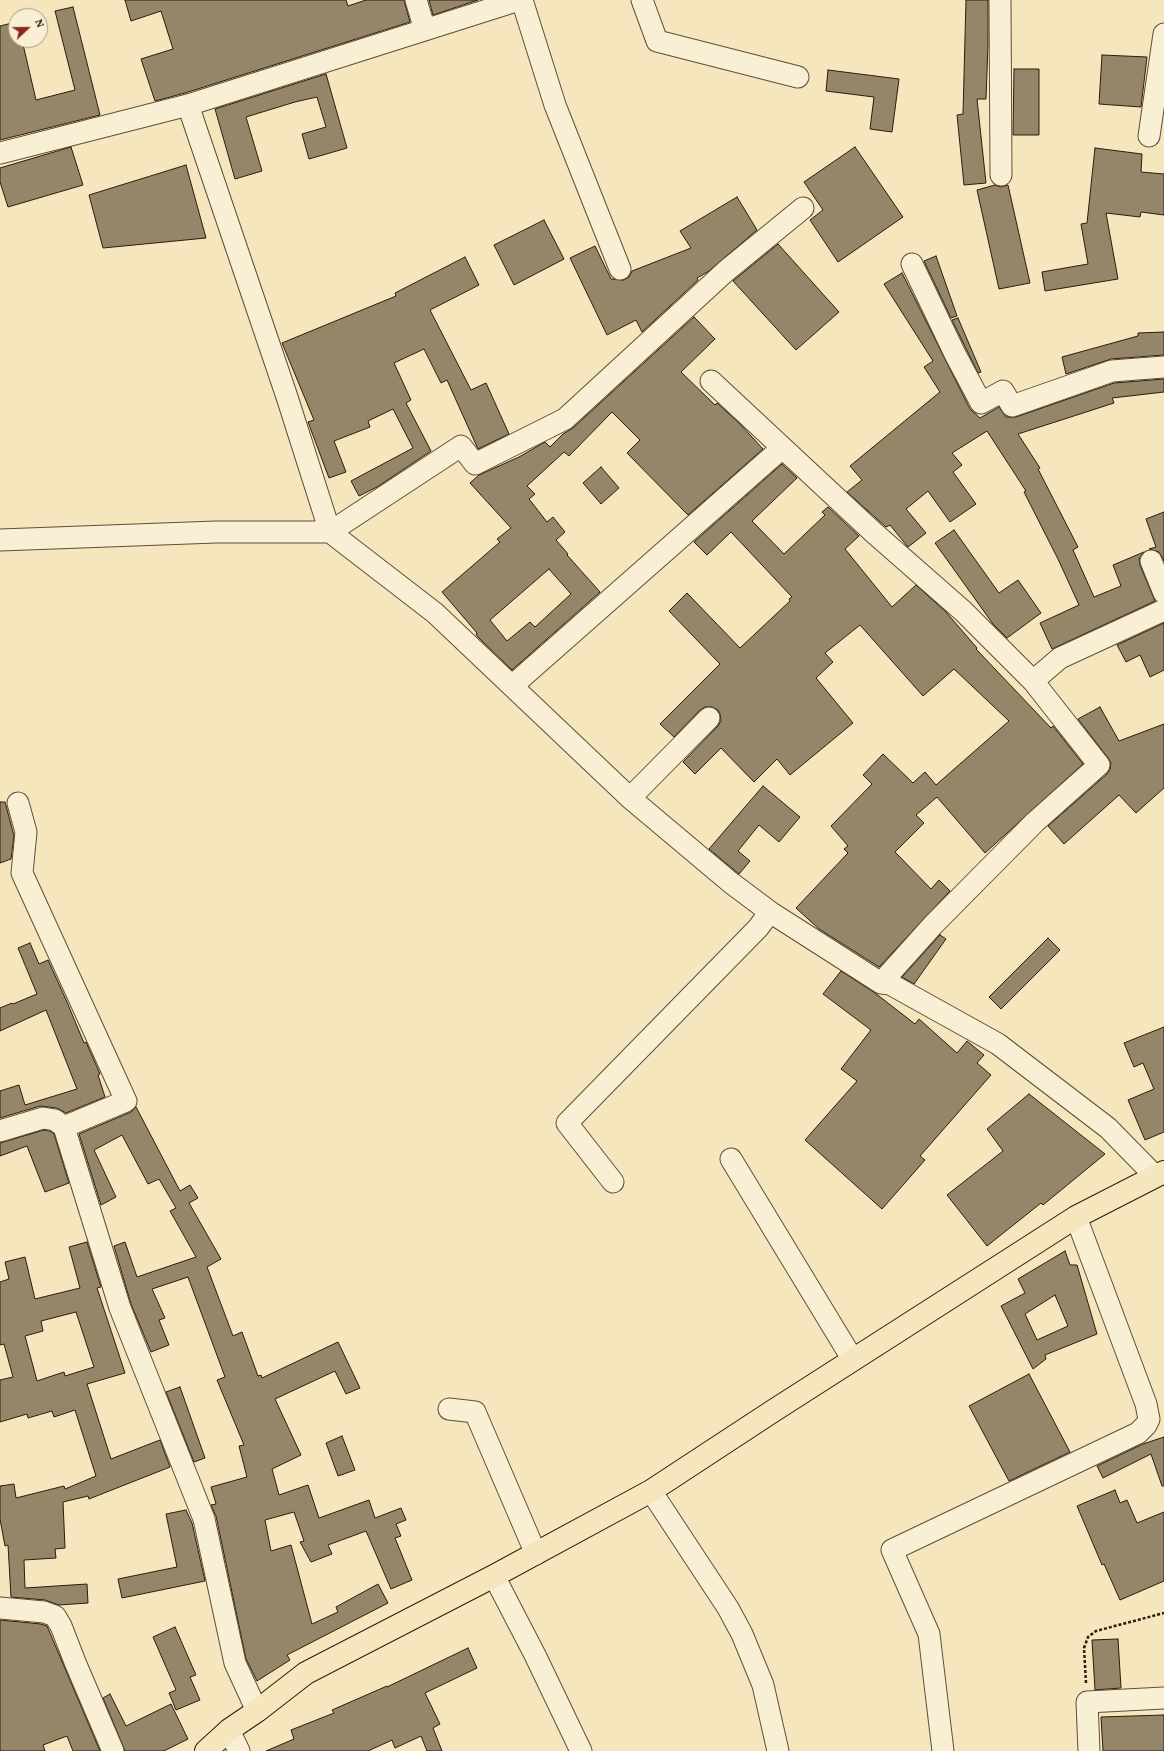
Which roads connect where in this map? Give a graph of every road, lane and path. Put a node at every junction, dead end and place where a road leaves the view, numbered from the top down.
1 (416, 0) edge
2 (518, 0) edge
3 (522, 0) edge
4 (642, 0) edge
5 (1000, 0) edge
6 (425, 30) junction
7 (1164, 34) edge
8 (798, 77) dead end
9 (188, 104) junction
10 (1149, 136) dead end
11 (0, 153) edge
12 (1001, 175) dead end
13 (803, 208) dead end
14 (912, 264) dead end
15 (620, 269) dead end
16 (1164, 366) edge
17 (711, 380) dead end
18 (782, 448) junction
19 (330, 532) junction
20 (0, 540) edge
21 (1151, 561) dead end
22 (1164, 593) edge
23 (1164, 610) edge
24 (1033, 681) junction
25 (512, 686) junction
26 (709, 718) dead end
27 (630, 798) junction
28 (18, 803) dead end
29 (770, 912) junction
30 (881, 983) junction
31 (64, 1126) junction
32 (0, 1131) edge
33 (731, 1159) dead end
34 (1159, 1174) edge
35 (613, 1182) dead end
36 (1076, 1217) junction
37 (853, 1360) junction
38 (449, 1409) dead end
39 (651, 1491) junction
40 (536, 1554) junction
41 (494, 1576) junction
42 (0, 1608) edge
43 (1164, 1613) edge
44 (1164, 1698) edge
45 (1087, 1702) junction
46 (257, 1711) junction
47 (229, 1730) junction
48 (113, 1751) edge
49 (206, 1751) edge
50 (239, 1751) edge
51 (581, 1751) edge
52 (778, 1751) edge
53 (943, 1751) edge
54 (1089, 1751) edge

1 - 6 street
2 - 6 street
3 - 15 street
4 - 8 street
5 - 12 street
6 - 9 street
7 - 10 street
9 - 11 street
9 - 19 street
13 - 19 street
14 - 16 street
17 - 18 street
18 - 24 street
18 - 25 street
19 - 20 street
19 - 25 street
21 - 22 street
23 - 24 street
24 - 30 street
25 - 27 street
26 - 27 street
27 - 29 street
28 - 31 street
29 - 30 street
29 - 35 street
30 - 34 street
31 - 32 street
31 - 46 street
33 - 37 street
34 - 36 main road
36 - 37 main road
36 - 53 street
37 - 39 main road
38 - 40 street
39 - 40 main road
39 - 52 street
40 - 41 main road
41 - 46 main road
41 - 51 street
42 - 48 street
43 - 45 path
44 - 45 street
45 - 54 street
46 - 47 main road
47 - 49 main road
47 - 50 street

